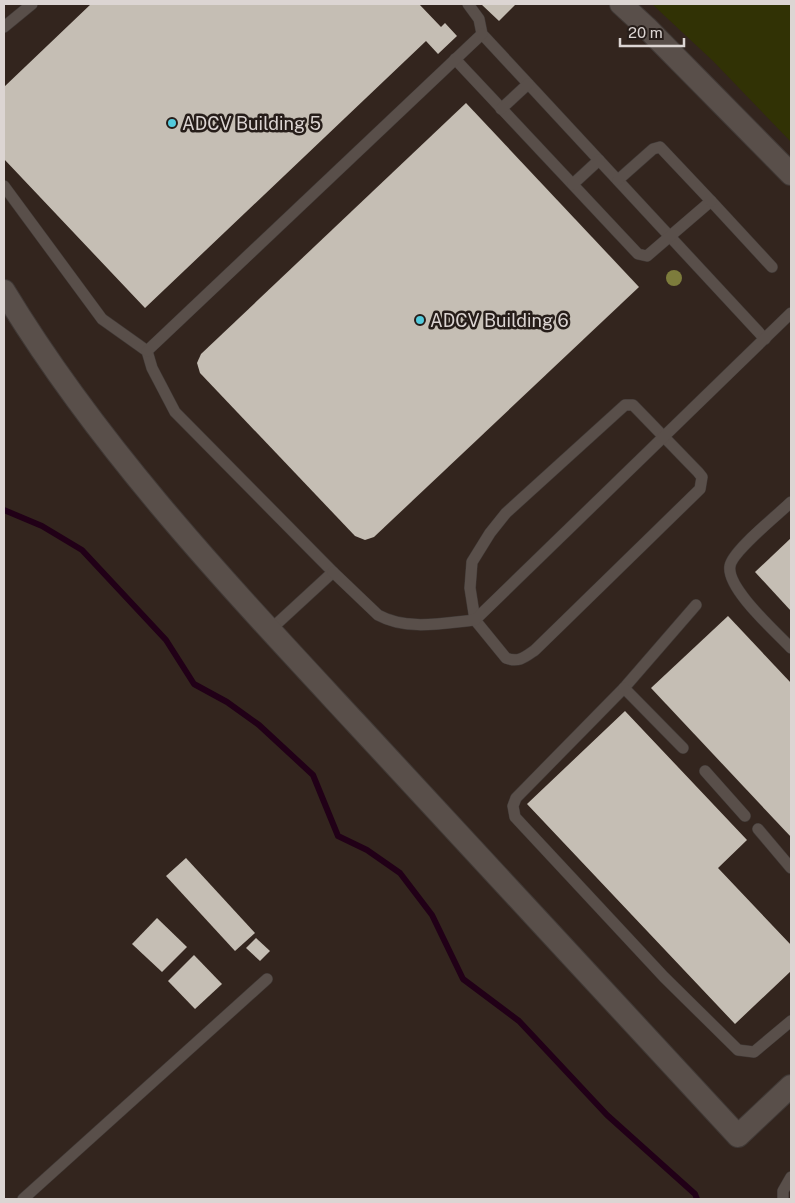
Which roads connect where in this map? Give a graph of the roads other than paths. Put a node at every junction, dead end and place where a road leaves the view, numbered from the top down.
1 (32, 4) edge
2 (468, 4) edge
3 (621, 4) edge
4 (4, 27) edge
5 (482, 34) junction
6 (455, 59) junction
7 (528, 84) junction
8 (502, 109) junction
9 (599, 160) junction
10 (791, 174) edge
11 (618, 180) junction
12 (573, 184) junction
13 (4, 186) edge
14 (711, 201) junction
15 (670, 236) junction
16 (772, 267) dead end
17 (4, 291) edge
18 (791, 313) edge
19 (765, 339) junction
20 (147, 351) junction
21 (665, 437) junction
22 (791, 502) edge
23 (333, 572) junction
24 (696, 605) dead end
25 (475, 620) junction
26 (270, 630) junction
27 (791, 648) edge
28 (624, 688) junction
29 (683, 748) dead end
30 (704, 771) dead end
31 (745, 816) dead end
32 (758, 829) dead end
33 (791, 868) edge
34 (267, 979) dead end
35 (791, 1021) edge
36 (791, 1086) edge
37 (791, 1178) edge
38 (23, 1199) edge
39 (782, 1199) edge

1 - 4 lane
2 - 5 lane
3 - 10 street
5 - 6 lane
5 - 7 lane
6 - 8 lane
6 - 20 lane
7 - 8 lane
7 - 9 lane
8 - 12 lane
9 - 11 lane
9 - 12 lane
11 - 14 lane
11 - 15 lane
12 - 15 lane
13 - 20 lane
14 - 15 lane
14 - 16 lane
15 - 19 lane
17 - 26 street
18 - 19 lane
19 - 21 lane
20 - 23 lane
21 - 25 lane
21 - 25 lane
21 - 25 lane
22 - 27 lane
23 - 25 lane
23 - 26 lane
24 - 28 lane
26 - 36 street
28 - 29 lane
28 - 35 lane
30 - 31 lane
32 - 33 lane
34 - 38 lane
37 - 39 lane

